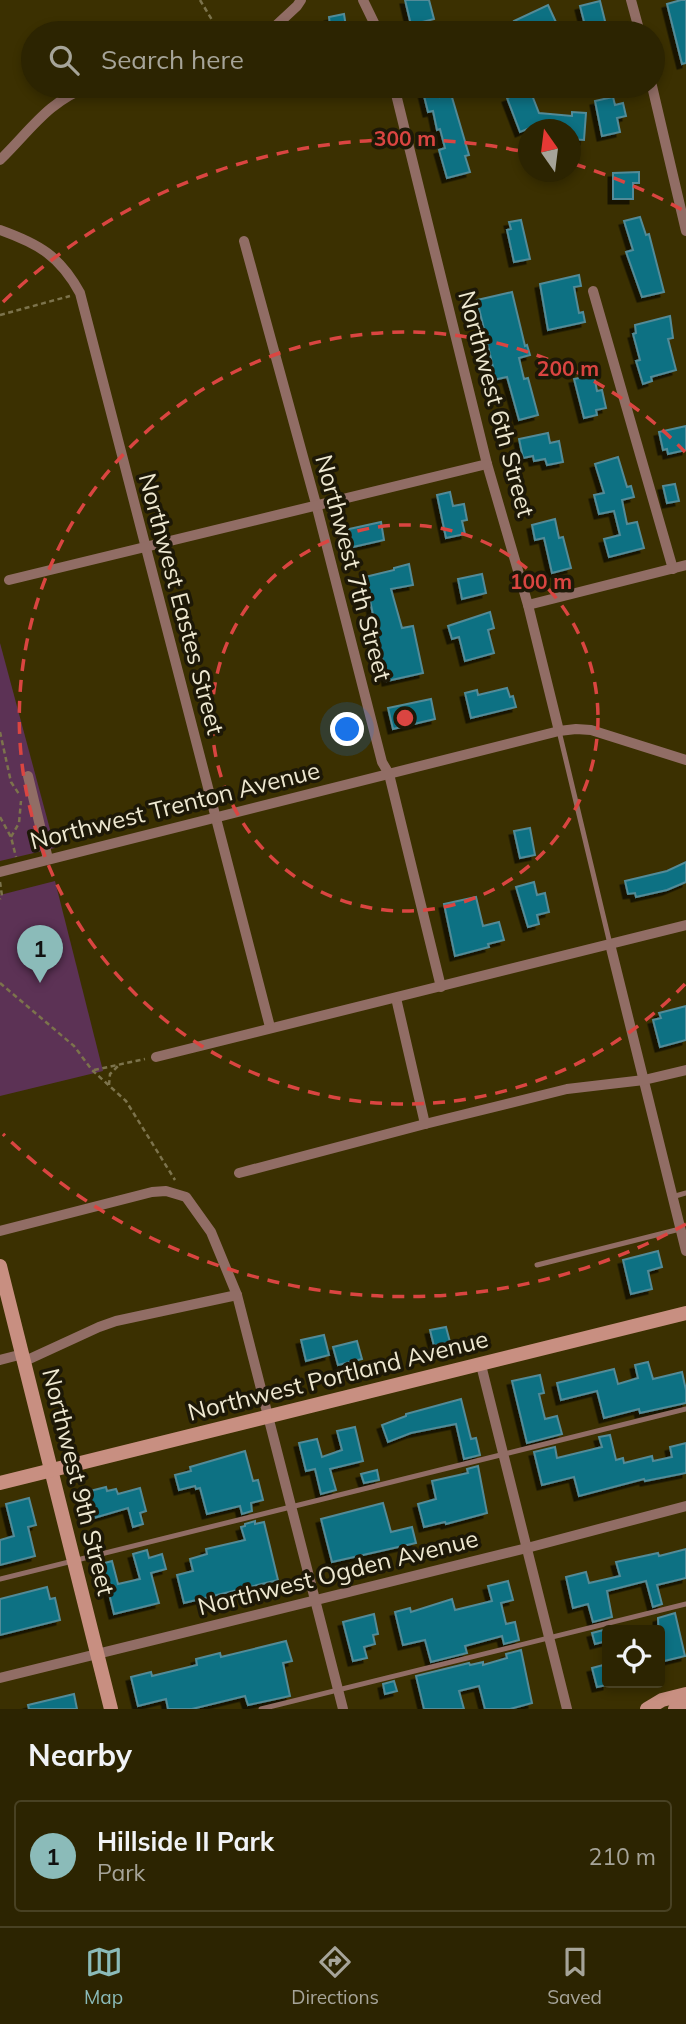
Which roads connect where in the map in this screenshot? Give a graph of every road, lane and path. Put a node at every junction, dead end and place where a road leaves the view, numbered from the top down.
1 (201, 0) edge
2 (301, 0) edge
3 (363, 0) edge
4 (631, 0) edge
5 (213, 21) edge
6 (281, 21) edge
7 (373, 21) edge
8 (637, 21) edge
9 (66, 98) edge
10 (397, 98) edge
11 (655, 98) edge
12 (0, 160) edge
13 (685, 227) edge
14 (0, 230) edge
15 (244, 241) dead end
16 (593, 291) dead end
17 (80, 293) junction
18 (0, 315) edge
19 (487, 464) junction
20 (316, 504) junction
21 (144, 545) junction
22 (686, 565) edge
23 (673, 569) junction
24 (9, 580) dead end
25 (528, 605) junction
26 (559, 731) junction
27 (0, 732) edge
28 (686, 760) edge
29 (388, 774) junction
30 (28, 776) dead end
31 (0, 817) edge
32 (216, 817) junction
33 (11, 837) junction
34 (48, 859) junction
35 (18, 867) junction
36 (0, 872) edge
37 (0, 882) edge
38 (0, 899) edge
39 (686, 925) edge
40 (610, 944) junction
41 (0, 984) edge
42 (441, 987) junction
43 (396, 998) junction
44 (270, 1027) junction
45 (156, 1057) joint
46 (119, 1065) junction
47 (92, 1070) junction
48 (686, 1070) edge
49 (644, 1080) junction
50 (109, 1085) junction
51 (425, 1124) junction
52 (239, 1173) dead end
53 (686, 1194) edge
54 (186, 1197) junction
55 (672, 1197) junction
56 (680, 1229) junction
57 (0, 1231) edge
58 (686, 1251) edge
59 (537, 1265) dead end
60 (0, 1266) edge
61 (237, 1295) junction
62 (686, 1312) edge
63 (24, 1357) junction
64 (0, 1360) edge
65 (481, 1365) junction
66 (686, 1409) edge
67 (268, 1417) junction
68 (503, 1455) junction
69 (52, 1470) junction
70 (0, 1483) edge
71 (686, 1506) edge
72 (291, 1508) junction
73 (527, 1548) junction
74 (73, 1561) junction
75 (0, 1579) edge
76 (314, 1599) junction
77 (686, 1604) edge
78 (550, 1639) junction
79 (97, 1654) junction
80 (0, 1678) edge
81 (338, 1690) junction
82 (686, 1694) edge
83 (686, 1706) edge
84 (111, 1709) edge
85 (261, 1709) edge
86 (343, 1709) edge
87 (567, 1709) edge
88 (651, 1709) edge
89 (675, 1709) edge

1 - 5 path
2 - 6 street
3 - 7 street
4 - 8 street
9 - 12 street
10 - 19 street, Northwest 6th Street
11 - 13 street
14 - 17 street, Northwest Eastes Street
15 - 20 street, Northwest 7th Street
16 - 23 street
17 - 18 path
17 - 21 street, Northwest Eastes Street
19 - 20 street
19 - 25 street, Northwest 6th Street
20 - 21 street
20 - 29 street, Northwest 7th Street
21 - 24 street
21 - 32 street, Northwest Eastes Street
22 - 23 street
23 - 25 street
25 - 26 street, Northwest 6th Street
26 - 28 street, Northwest Trenton Avenue
26 - 29 street, Northwest Trenton Avenue
26 - 40 lane
27 - 33 path
29 - 32 street, Northwest Trenton Avenue
29 - 42 street, Northwest 7th Street
30 - 34 street
31 - 33 path
32 - 34 street, Northwest Trenton Avenue
32 - 44 street, Northwest Eastes Street
33 - 35 path
34 - 35 street, Northwest Trenton Avenue
35 - 36 street, Northwest Trenton Avenue
37 - 38 path
39 - 40 street
40 - 42 street
40 - 49 street
41 - 47 path
42 - 43 street
43 - 44 street
43 - 51 street
44 - 45 street
45 - 46 path
46 - 47 path
46 - 50 path
47 - 50 path
48 - 49 street
49 - 51 street
49 - 55 street
50 - 54 path
51 - 52 street
53 - 55 lane
54 - 57 street
54 - 61 street
55 - 56 street
56 - 58 street
56 - 59 lane
60 - 63 street, Northwest 9th Street
61 - 63 street
61 - 67 street
62 - 65 street, Northwest Portland Avenue
63 - 64 street
63 - 69 street, Northwest 9th Street
65 - 67 street, Northwest Portland Avenue
65 - 68 street
66 - 68 lane
67 - 69 street, Northwest Portland Avenue
67 - 72 street
68 - 72 lane
68 - 73 street
69 - 70 street, Northwest Portland Avenue
69 - 74 street, Northwest 9th Street
71 - 73 street, Northwest Ogden Avenue
72 - 74 lane
72 - 76 street
73 - 76 street, Northwest Ogden Avenue
73 - 78 street
74 - 75 lane
74 - 79 street, Northwest 9th Street
76 - 79 street, Northwest Ogden Avenue
76 - 81 street
77 - 78 lane
78 - 81 lane
78 - 87 street
79 - 80 street, Northwest Ogden Avenue
79 - 84 street, Northwest 9th Street
81 - 85 lane
81 - 86 street
82 - 88 street
83 - 89 street

